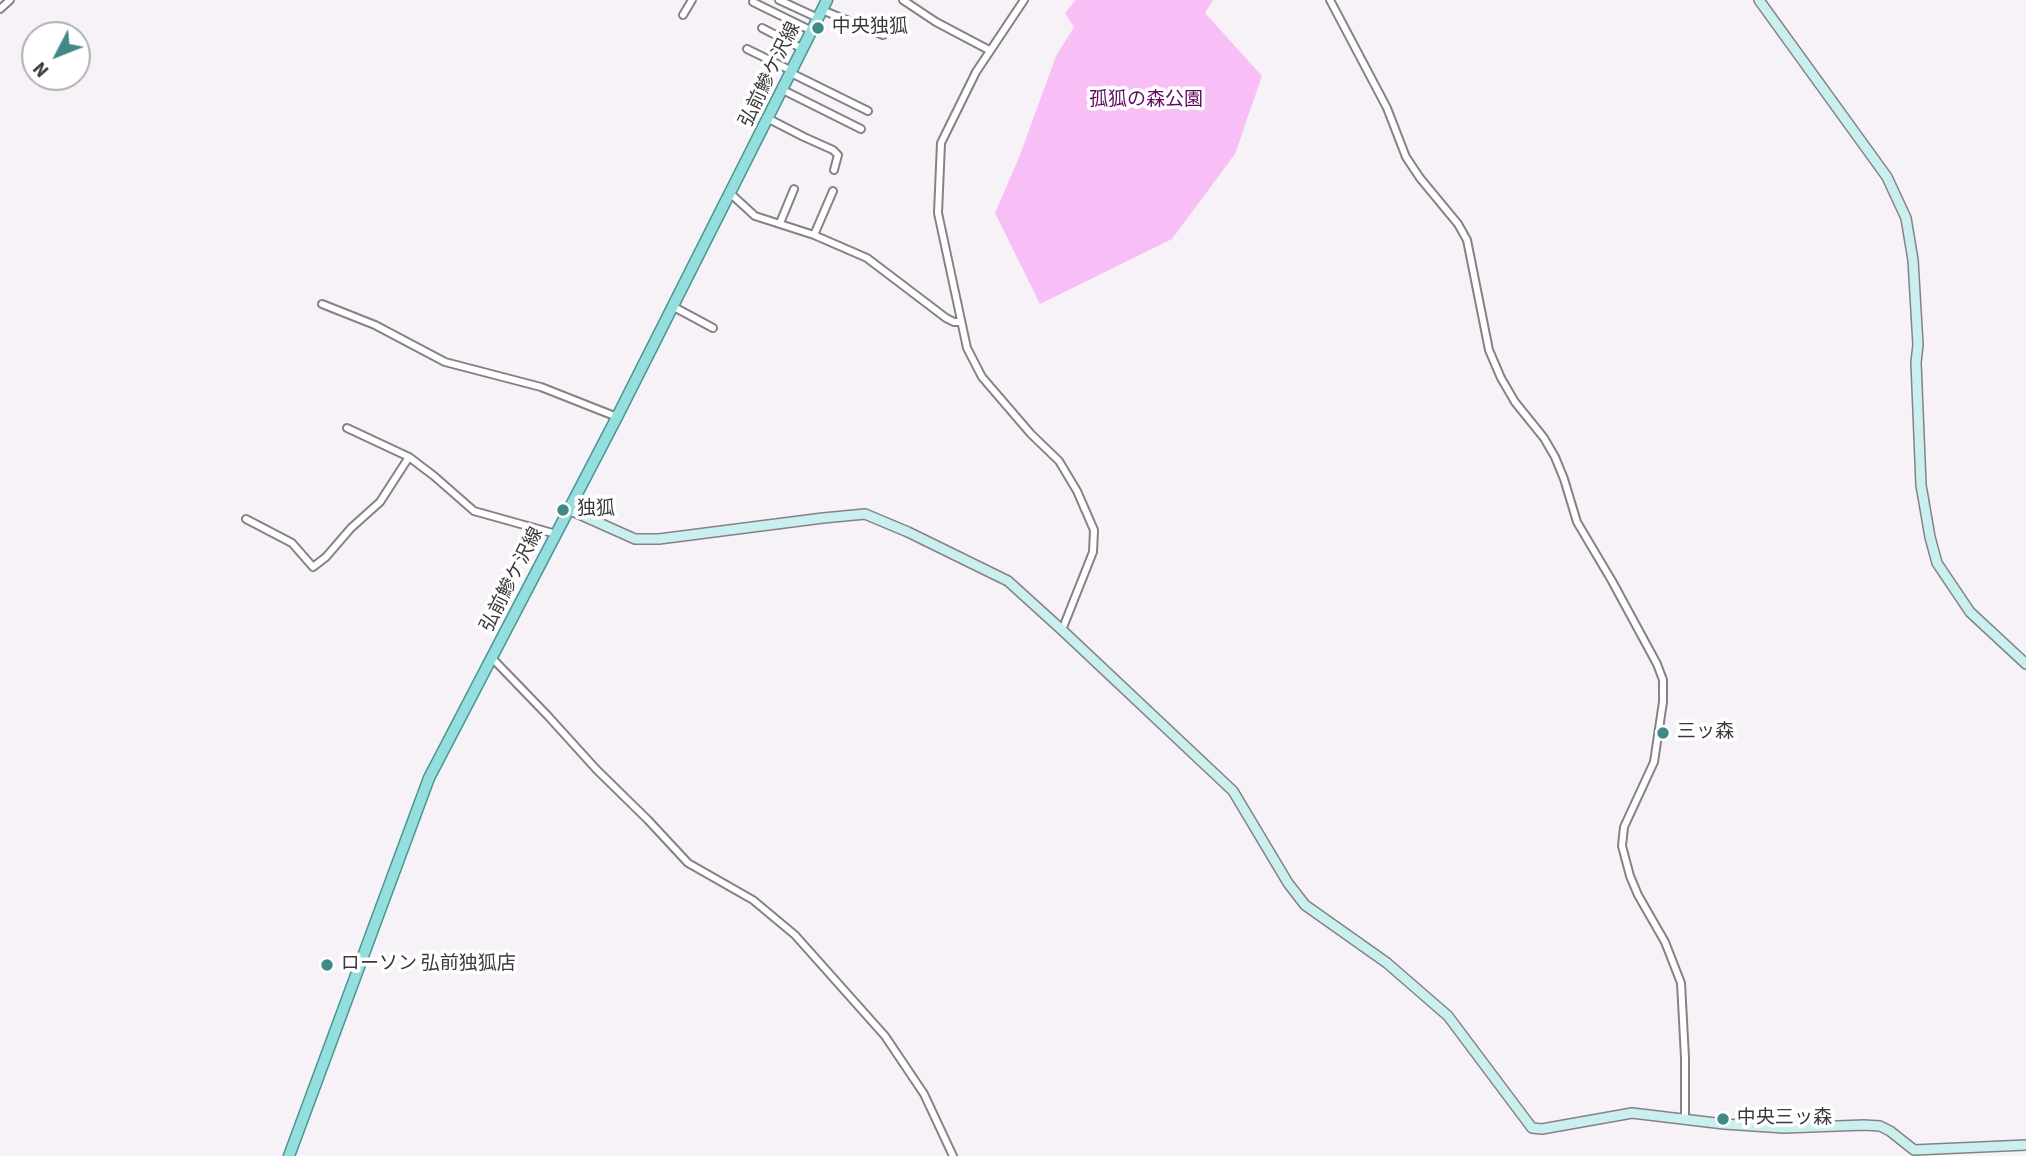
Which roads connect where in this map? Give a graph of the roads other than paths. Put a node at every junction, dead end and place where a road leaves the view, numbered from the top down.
1 (10, 0) edge
2 (692, 0) edge
3 (779, 0) edge
4 (902, 0) edge
5 (1024, 0) edge
6 (1330, 0) edge
7 (1759, 0) edge
8 (753, 2) dead end
9 (0, 9) edge
10 (823, 9) edge
11 (683, 15) dead end
12 (762, 29) dead end
13 (812, 31) junction
14 (883, 34) dead end
15 (747, 49) dead end
16 (803, 49) junction
17 (989, 50) junction
18 (791, 72) junction
19 (783, 90) junction
20 (868, 111) dead end
21 (769, 118) junction
22 (861, 129) dead end
23 (834, 170) dead end
24 (794, 189) dead end
25 (833, 191) dead end
26 (732, 194) junction
27 (780, 223) junction
28 (814, 235) junction
29 (322, 304) dead end
30 (674, 307) junction
31 (961, 323) junction
32 (713, 328) dead end
33 (618, 417) junction
34 (347, 428) dead end
35 (409, 457) junction
36 (570, 510) junction
37 (246, 519) dead end
38 (556, 534) junction
39 (1062, 629) junction
40 (492, 658) junction
41 (2026, 664) edge
42 (1685, 1119) junction
43 (2026, 1145) edge
44 (1914, 1153) edge
45 (289, 1156) edge
46 (953, 1156) edge

1 - 9 street
2 - 11 street
3 - 10 street
4 - 17 street
5 - 17 street
6 - 42 street
7 - 41 street
8 - 13 street
10 - 13 main road, 弘前鰺ケ沢線
10 - 14 street
12 - 16 street
13 - 16 main road, 弘前鰺ケ沢線
15 - 18 street
16 - 18 main road, 弘前鰺ケ沢線
17 - 31 street
18 - 19 main road, 弘前鰺ケ沢線
18 - 20 street
19 - 21 main road, 弘前鰺ケ沢線
19 - 22 street
21 - 23 street
21 - 26 main road, 弘前鰺ケ沢線
24 - 27 street
25 - 28 street
26 - 27 street
26 - 30 main road, 弘前鰺ケ沢線
27 - 28 street
28 - 31 street
29 - 33 street
30 - 32 street
30 - 33 main road, 弘前鰺ケ沢線
31 - 39 street
33 - 36 main road, 弘前鰺ケ沢線
34 - 35 street
35 - 37 street
35 - 38 street
36 - 38 main road, 弘前鰺ケ沢線
36 - 39 street
38 - 40 main road, 弘前鰺ケ沢線
39 - 42 street
40 - 45 main road, 弘前鰺ケ沢線
40 - 46 street
42 - 44 street
43 - 44 street

